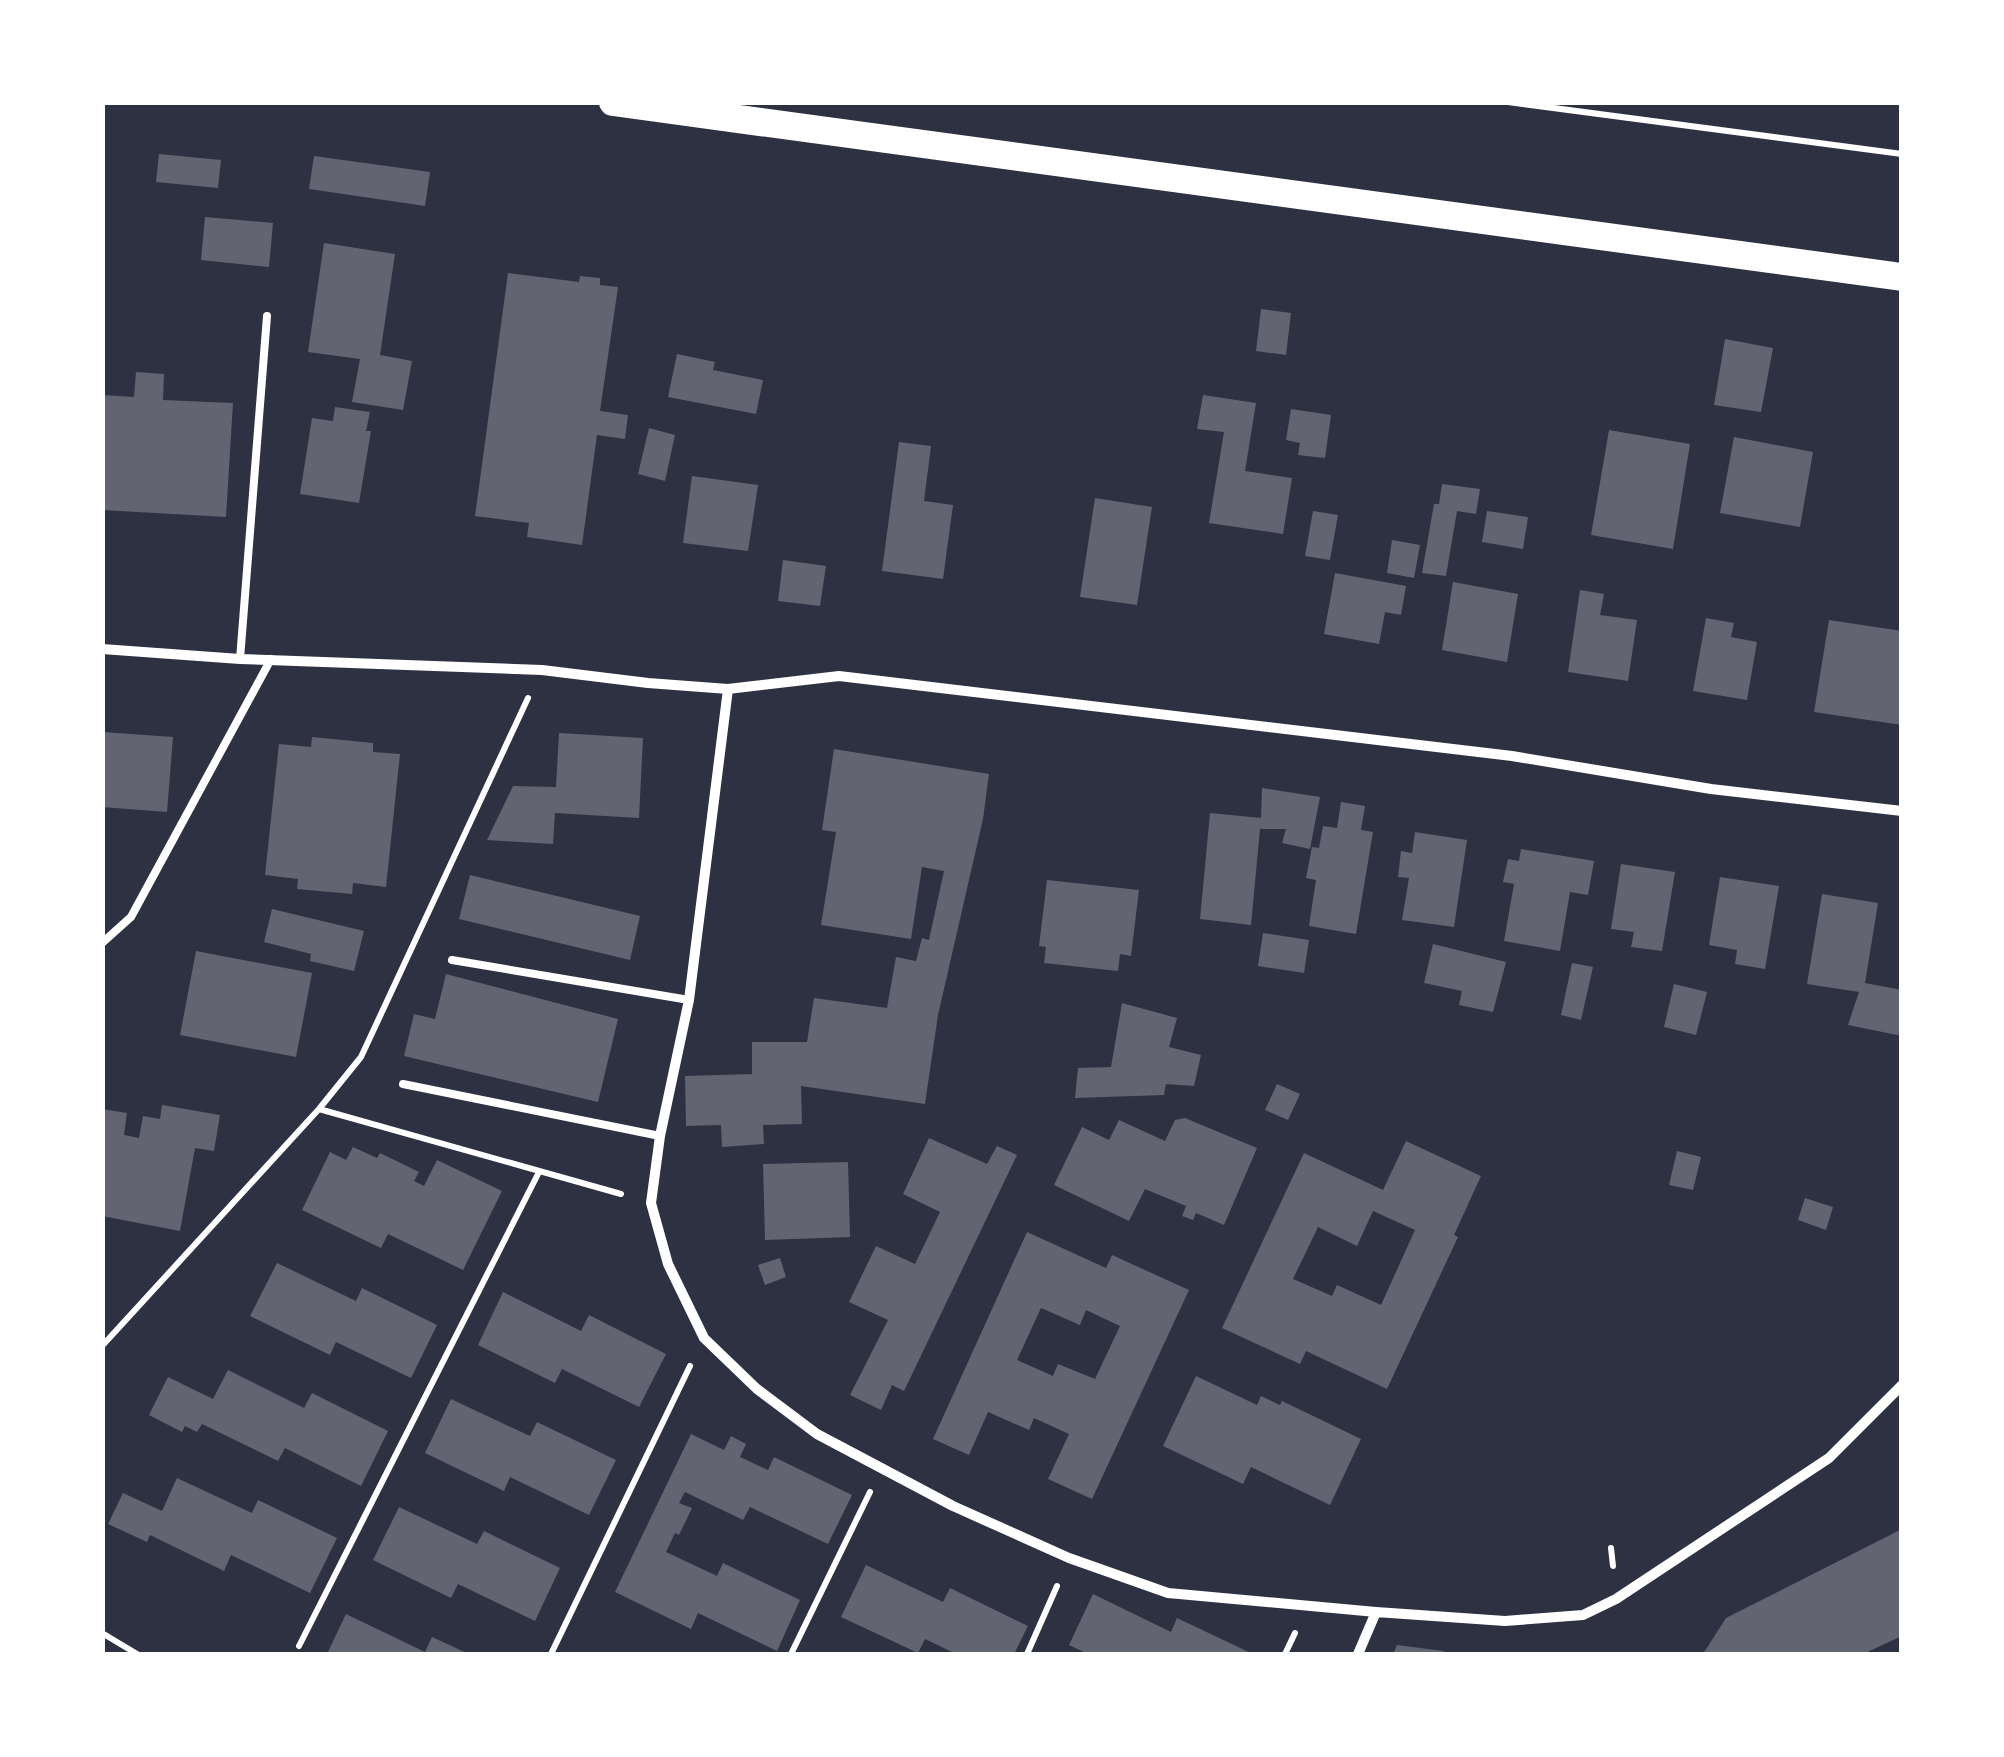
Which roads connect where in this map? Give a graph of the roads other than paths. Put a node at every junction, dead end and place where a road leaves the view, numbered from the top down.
1 (614, 102) edge
2 (1902, 277) edge
3 (268, 316) dead end
4 (102, 650) edge
5 (240, 658) junction
6 (271, 659) junction
7 (728, 689) junction
8 (1902, 811) edge
9 (102, 943) edge
10 (452, 960) dead end
11 (689, 1000) junction
12 (403, 1084) dead end
13 (660, 1136) junction
14 (1902, 1385) edge
15 (1376, 1612) junction
16 (1358, 1654) edge

1 - 2 highway
3 - 5 lane
4 - 5 street
5 - 6 street
6 - 7 street
6 - 9 lane
7 - 8 street
7 - 11 street
10 - 11 lane
11 - 13 street
12 - 13 lane
13 - 15 street
14 - 15 street
15 - 16 street

